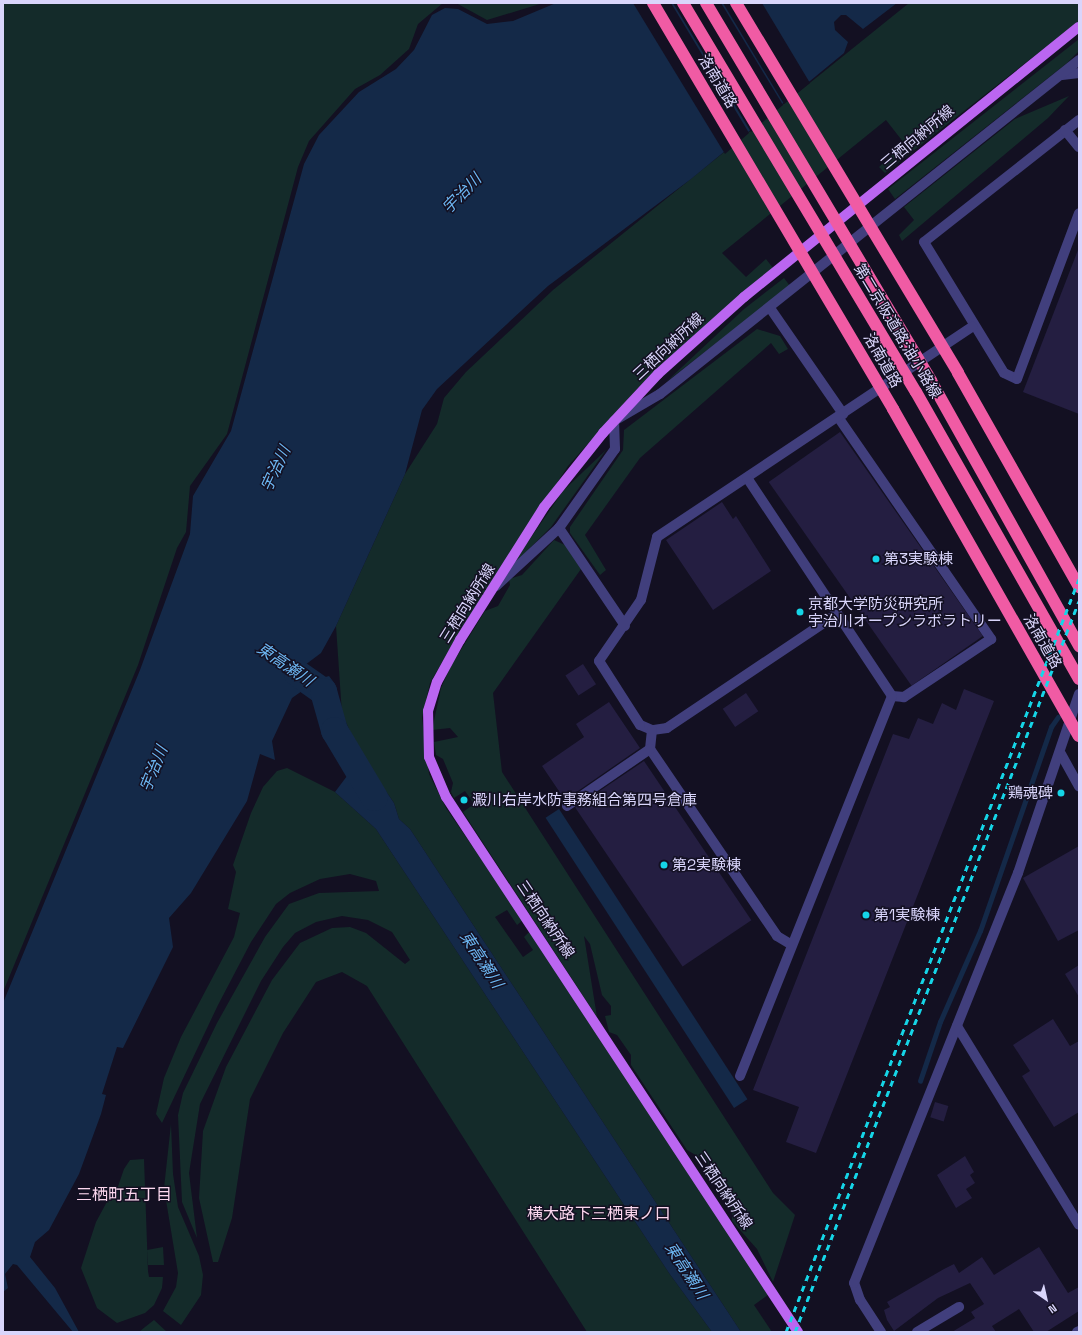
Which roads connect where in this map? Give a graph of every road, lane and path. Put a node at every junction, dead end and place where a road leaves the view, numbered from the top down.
1 (653, 3) edge
2 (683, 3) edge
3 (706, 3) edge
4 (736, 3) edge
5 (1079, 27) edge
6 (1079, 60) edge
7 (1079, 73) edge
8 (1062, 75) junction
9 (1079, 120) edge
10 (1065, 130) junction
11 (1079, 147) edge
12 (1079, 213) edge
13 (770, 308) junction
14 (972, 326) junction
15 (840, 415) junction
16 (614, 421) junction
17 (747, 478) junction
18 (559, 528) junction
19 (1079, 588) edge
20 (493, 589) junction
21 (837, 614) junction
22 (625, 626) junction
23 (1079, 646) edge
24 (1079, 679) edge
25 (892, 696) junction
26 (1078, 696) edge
27 (652, 730) junction
28 (1079, 736) edge
29 (650, 749) junction
30 (1060, 754) junction
31 (1079, 786) edge
32 (567, 806) dead end
33 (792, 945) junction
34 (957, 1026) junction
35 (740, 1076) dead end
36 (1079, 1225) edge
37 (959, 1307) dead end
38 (798, 1332) edge
39 (881, 1332) edge
40 (917, 1332) edge

1 - 28 highway, 洛南道路
2 - 24 highway, 第二京阪道路;油小路線
3 - 23 highway, 第二京阪道路;油小路線
4 - 19 highway
5 - 16 main road, 三栖向納所線
6 - 8 street
7 - 8 street
8 - 13 street
9 - 10 street
10 - 11 street
10 - 14 street
12 - 14 street
13 - 15 street
13 - 16 street
14 - 15 street
15 - 17 street
15 - 25 street
16 - 18 street
16 - 20 main road, 三栖向納所線
17 - 21 street
17 - 22 street
18 - 20 street
18 - 22 street
20 - 38 main road, 三栖向納所線
21 - 25 street
21 - 27 street
22 - 27 street
25 - 33 street
26 - 30 street
27 - 29 street
29 - 32 street
29 - 33 street
30 - 31 street
30 - 34 street
33 - 35 street
34 - 36 street
34 - 39 street
37 - 40 street

